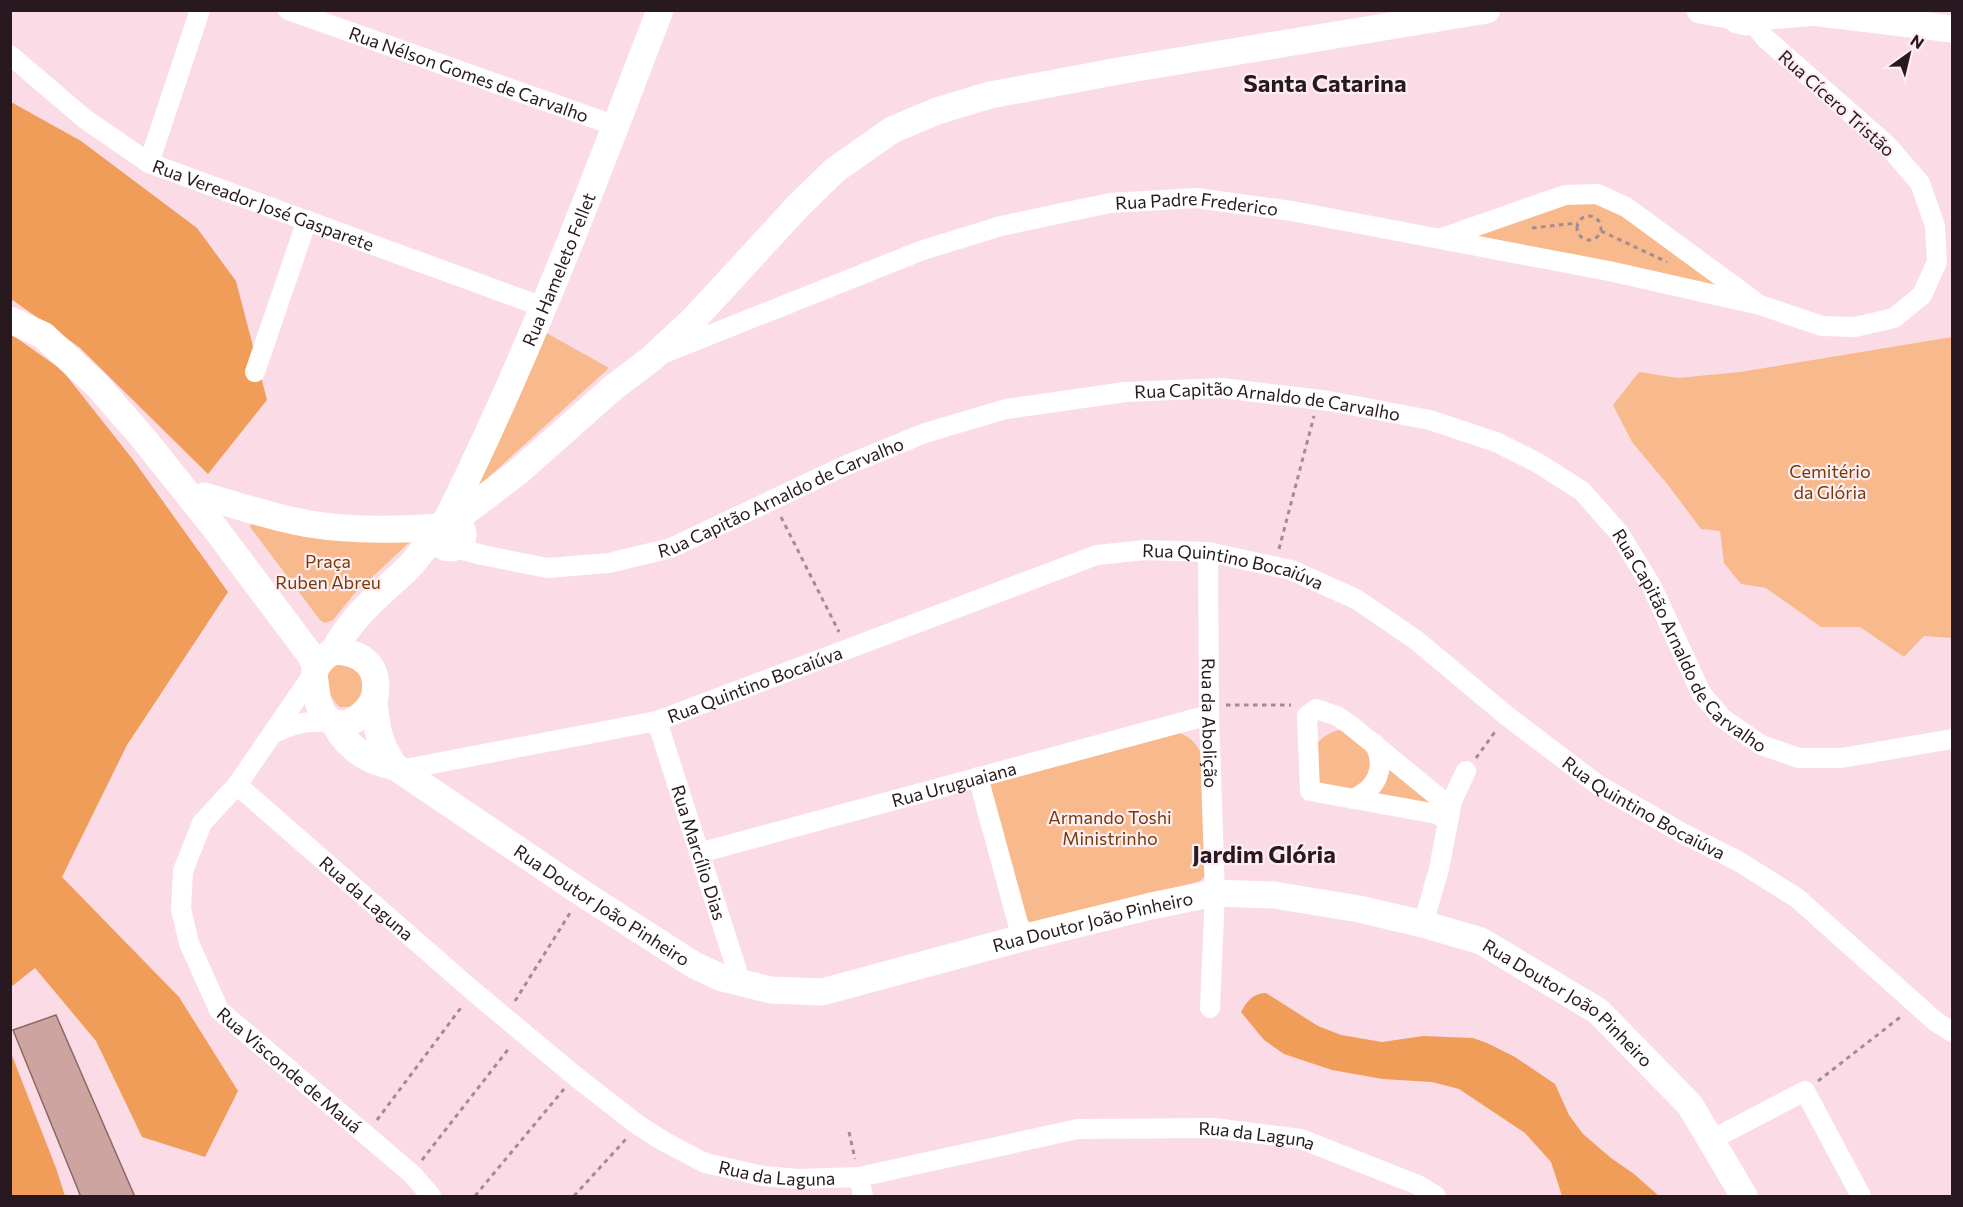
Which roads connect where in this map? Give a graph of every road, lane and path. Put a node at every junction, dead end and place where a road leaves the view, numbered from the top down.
1 (200, 10) edge
2 (288, 10) edge
3 (660, 10) edge
4 (1487, 10) edge
5 (1701, 10) edge
6 (1801, 12) edge
7 (1746, 15) edge
8 (1953, 29) edge
9 (10, 54) edge
10 (616, 126) junction
11 (149, 163) junction
12 (308, 219) junction
13 (1602, 227) joint
14 (1441, 238) junction
15 (1760, 305) junction
16 (543, 307) junction
17 (10, 320) edge
18 (651, 359) junction
19 (255, 372) dead end
20 (1319, 400) junction
21 (160, 460) junction
22 (204, 496) junction
23 (773, 500) junction
24 (444, 533) junction
25 (1208, 552) junction
26 (1274, 566) junction
27 (370, 603) junction
28 (848, 650) junction
29 (360, 656) junction
30 (323, 661) junction
31 (374, 701) junction
32 (1209, 710) junction
33 (1316, 711) junction
34 (1507, 716) junction
35 (657, 721) junction
36 (332, 724) junction
37 (274, 733) junction
38 (1953, 739) edge
39 (1374, 743) junction
40 (397, 768) junction
41 (1466, 771) joint
42 (978, 777) junction
43 (237, 785) junction
44 (1353, 799) junction
45 (1449, 816) junction
46 (699, 853) junction
47 (582, 893) junction
48 (1215, 893) junction
49 (1422, 924) junction
50 (1022, 938) junction
51 (741, 984) junction
52 (473, 991) junction
53 (1918, 1004) junction
54 (1210, 1008) dead end
55 (505, 1018) junction
56 (1953, 1032) edge
57 (522, 1033) junction
58 (575, 1076) junction
59 (1805, 1091) junction
60 (638, 1125) junction
61 (849, 1131) dead end
62 (367, 1134) junction
63 (1711, 1140) junction
64 (412, 1174) junction
65 (859, 1179) edge
66 (431, 1197) edge
67 (475, 1197) edge
68 (574, 1197) edge
69 (1436, 1197) edge
70 (1744, 1197) edge
71 (1862, 1197) edge

1 - 11 street
2 - 10 street, Rua Nélson Gomes de Carvalho
3 - 10 main road, Rua Hameleto Fellet
4 - 18 main road
5 - 7 main road
6 - 7 main road
6 - 8 main road
7 - 15 street, Rua Cícero Tristão
9 - 11 street, Rua Vereador José Gasparete
10 - 16 main road, Rua Hameleto Fellet
11 - 12 street, Rua Vereador José Gasparete
12 - 16 street, Rua Vereador José Gasparete
12 - 19 street
13 - 13 path
14 - 15 street, Rua Padre Frederico
14 - 15 street
14 - 18 street, Rua Padre Frederico
16 - 24 main road, Rua Hameleto Fellet
17 - 21 main road
18 - 24 main road
20 - 23 street, Rua Capitão Arnaldo de Carvalho
20 - 26 path
20 - 38 street, Rua Capitão Arnaldo de Carvalho
21 - 22 main road
21 - 30 main road
22 - 24 main road
22 - 30 main road
23 - 24 street, Rua Capitão Arnaldo de Carvalho
23 - 28 path
24 - 27 main road, Rua Visconde de Mauá
25 - 26 street, Rua Quintino Bocaiúva
25 - 28 street, Rua Quintino Bocaiúva
25 - 32 street, Rua da Abolição
26 - 34 street, Rua Quintino Bocaiúva
27 - 29 main road
27 - 30 main road, Rua Visconde de Mauá
28 - 35 street, Rua Quintino Bocaiúva
29 - 30 main road
29 - 31 main road
30 - 36 main road
30 - 37 street, Rua Visconde de Mauá
31 - 36 main road
31 - 40 main road, Rua Doutor João Pinheiro
32 - 33 path
32 - 42 street, Rua Uruguaiana
32 - 48 street, Rua da Abolição
33 - 39 street
33 - 44 street
34 - 41 path
34 - 53 street, Rua Quintino Bocaiúva
35 - 40 street, Rua Quintino Bocaiúva
35 - 46 street, Rua Marcílio Dias
36 - 37 street
36 - 40 main road, Rua Doutor João Pinheiro
37 - 43 street, Rua Visconde de Mauá
39 - 44 street
39 - 45 street
40 - 47 main road, Rua Doutor João Pinheiro
41 - 45 street
42 - 46 street, Rua Uruguaiana
42 - 50 street
43 - 52 street, Rua da Laguna
43 - 62 street, Rua Visconde de Mauá
44 - 45 street
45 - 49 street
46 - 51 street, Rua Marcílio Dias
47 - 51 main road, Rua Doutor João Pinheiro
47 - 55 path
48 - 49 main road, Rua Doutor João Pinheiro
48 - 50 main road, Rua Doutor João Pinheiro
48 - 54 street, Rua da Abolição
49 - 63 main road, Rua Doutor João Pinheiro
50 - 51 main road, Rua Doutor João Pinheiro
52 - 55 street, Rua da Laguna
52 - 62 path
53 - 56 street, Rua Quintino Bocaiúva
53 - 59 path
55 - 57 street, Rua da Laguna
57 - 58 street, Rua da Laguna
57 - 64 path
58 - 60 street, Rua da Laguna
58 - 67 path
59 - 63 street
59 - 71 street
60 - 65 street, Rua da Laguna
60 - 68 path
61 - 65 path
62 - 64 street, Rua Visconde de Mauá
63 - 70 main road, Rua Doutor João Pinheiro
64 - 66 street, Rua Visconde de Mauá
65 - 69 street, Rua da Laguna

